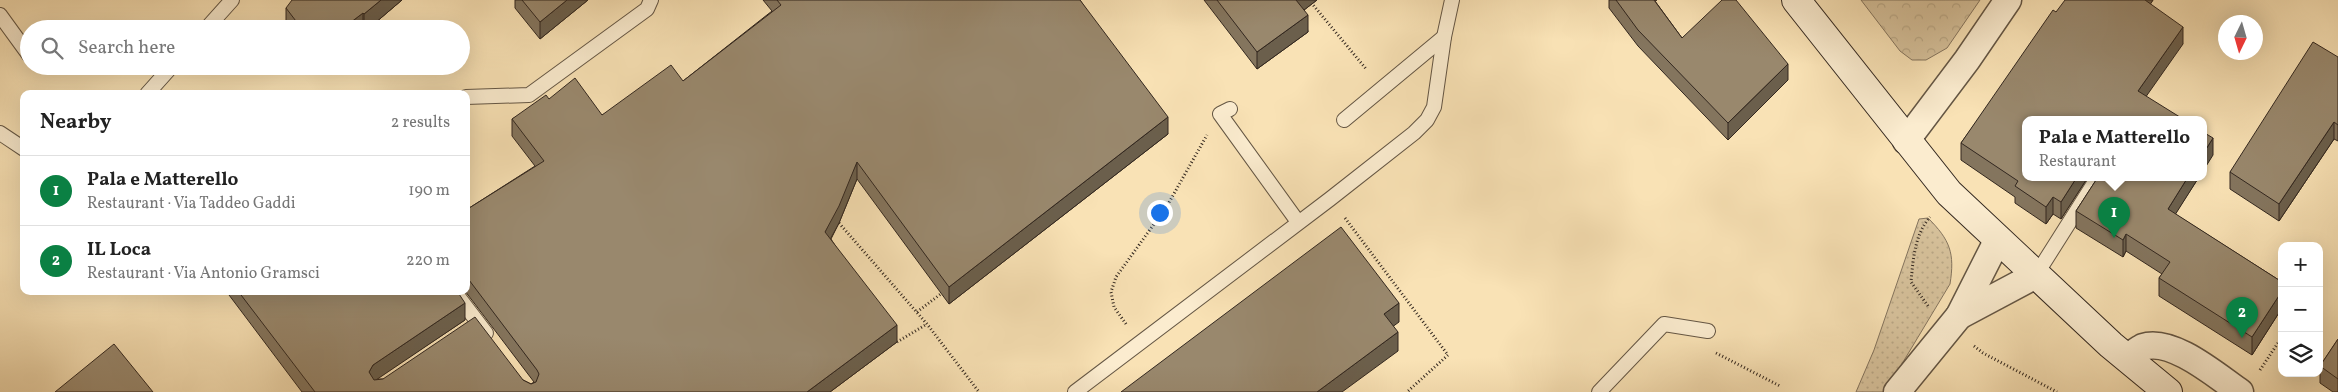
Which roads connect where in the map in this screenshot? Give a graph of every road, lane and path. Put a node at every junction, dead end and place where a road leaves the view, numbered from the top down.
1 (232, 0) edge
2 (651, 0) edge
3 (1309, 0) edge
4 (1452, 0) edge
5 (1796, 0) edge
6 (2008, 0) edge
7 (0, 15) edge
8 (214, 20) edge
9 (1444, 37) junction
10 (20, 42) edge
11 (164, 75) edge
12 (1381, 88) junction
13 (151, 90) edge
14 (470, 97) edge
15 (1225, 111) joint
16 (1344, 120) dead end
17 (0, 132) edge
18 (1906, 140) junction
19 (20, 146) edge
20 (2095, 181) edge
21 (1330, 199) junction
22 (1298, 222) junction
23 (839, 223) edge
24 (1998, 239) junction
25 (2036, 275) junction
26 (942, 293) edge
27 (457, 295) edge
28 (917, 312) junction
29 (1959, 316) junction
30 (477, 322) junction
31 (927, 324) junction
32 (1708, 331) dead end
33 (462, 332) edge
34 (897, 342) edge
35 (1140, 343) junction
36 (2278, 343) edge
37 (495, 345) edge
38 (1710, 349) dead end
39 (2127, 357) junction
40 (2248, 384) edge
41 (1780, 386) dead end
42 (979, 392) edge
43 (1075, 392) edge
44 (1407, 392) edge
45 (1599, 392) edge
46 (1897, 392) edge
47 (2168, 392) edge

1 - 8 lane
2 - 14 lane
3 - 12 path
4 - 9 lane
5 - 18 main road
6 - 18 street
7 - 10 lane
9 - 12 lane
9 - 21 lane
11 - 13 lane
12 - 16 lane
15 - 22 lane
15 - 35 path
17 - 19 lane
18 - 24 main road
20 - 25 lane
21 - 22 lane
21 - 44 path
22 - 35 lane
23 - 28 path
24 - 25 main road
24 - 29 street
25 - 29 street
25 - 39 main road
26 - 28 path
27 - 30 lane
28 - 31 path
29 - 46 street
30 - 33 lane
30 - 37 lane
31 - 34 path
31 - 42 path
32 - 45 lane
35 - 43 lane
36 - 40 path
38 - 41 path
39 - 40 street
39 - 47 main road

